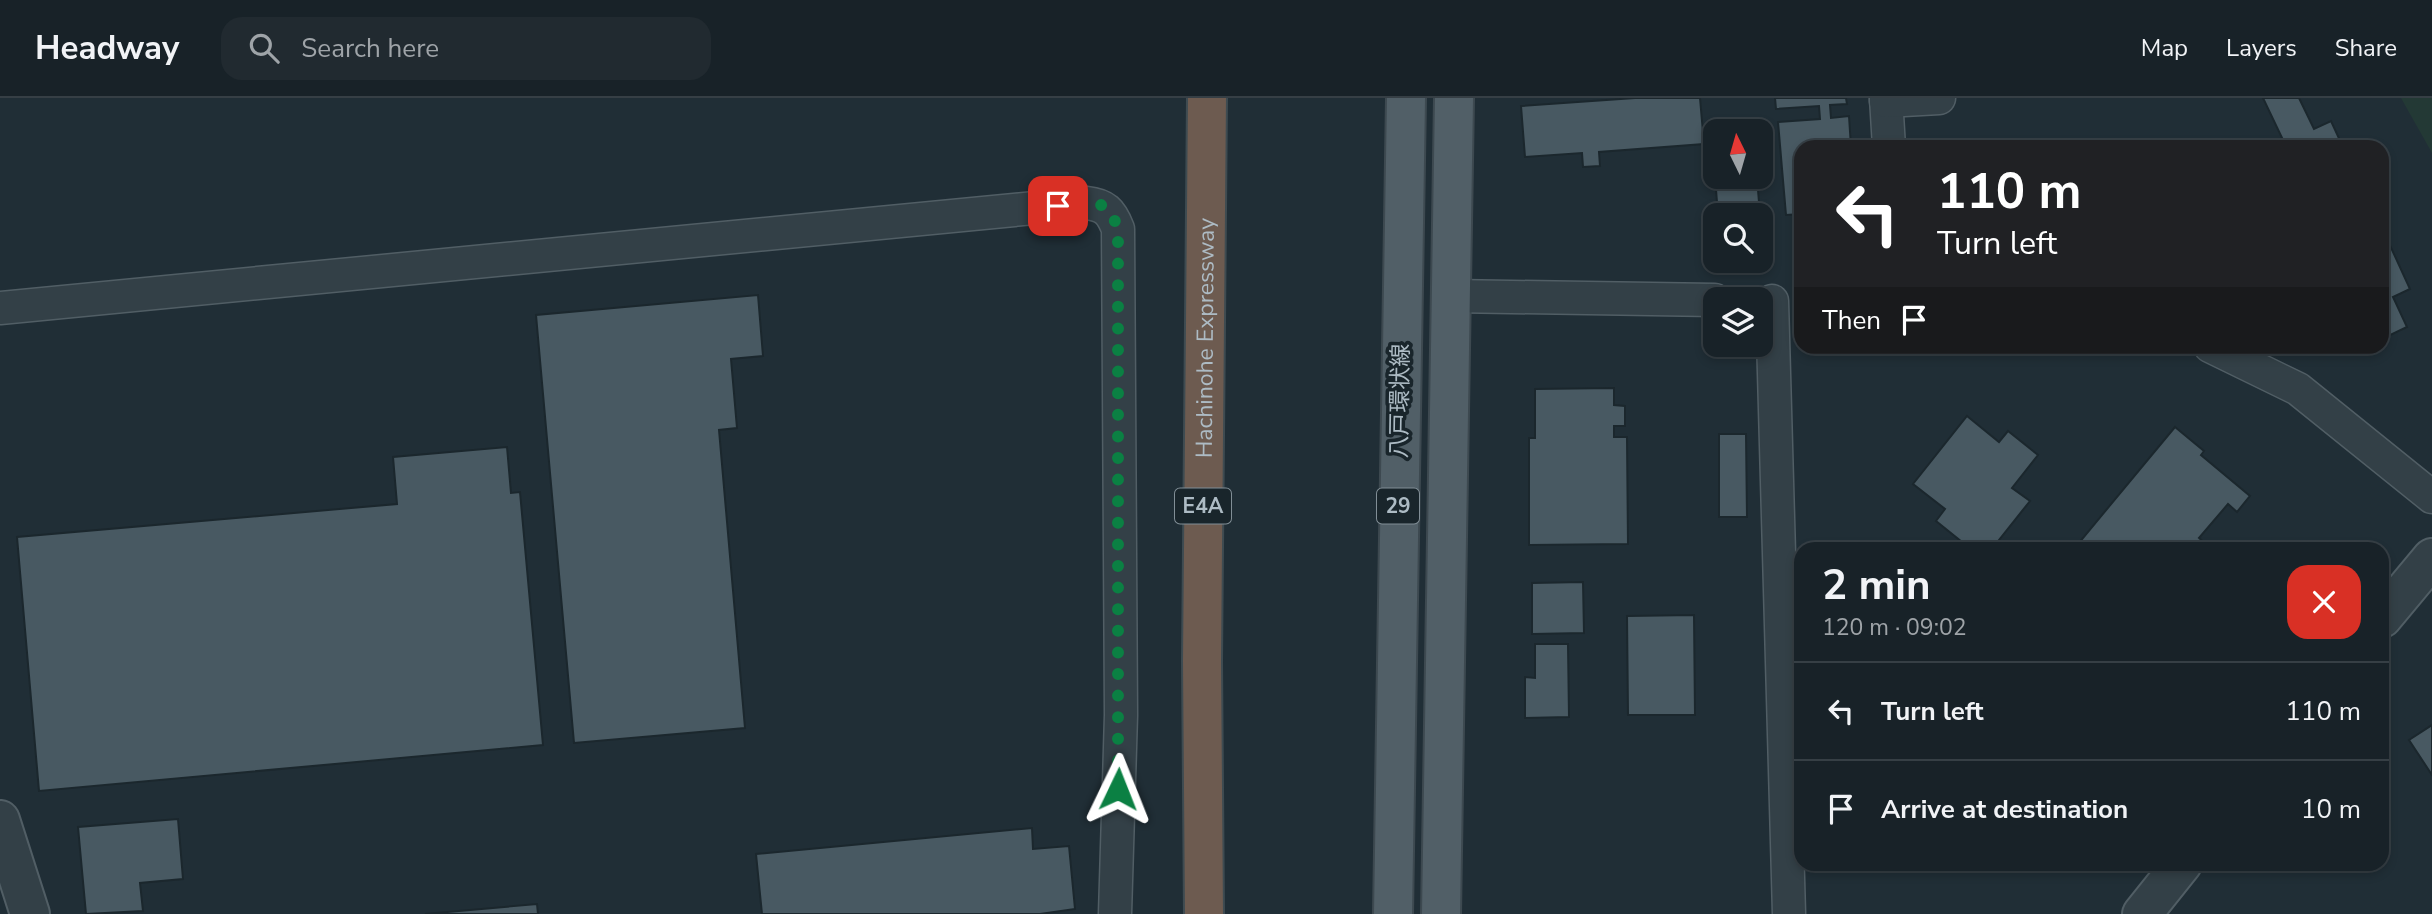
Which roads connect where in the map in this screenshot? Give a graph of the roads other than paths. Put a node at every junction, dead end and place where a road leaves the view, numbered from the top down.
1 (1207, 98) edge
2 (1406, 98) edge
3 (1454, 98) edge
4 (1939, 98) edge
5 (1886, 100) edge
6 (1889, 140) edge
7 (1451, 296) junction
8 (1703, 300) edge
9 (1778, 301) edge
10 (0, 308) edge
11 (2226, 354) edge
12 (2432, 496) edge
13 (2432, 558) edge
14 (2389, 610) edge
15 (0, 820) edge
16 (2176, 871) edge
17 (30, 914) edge
18 (1115, 914) edge
19 (1204, 914) edge
20 (1393, 914) edge
21 (1441, 914) edge
22 (1789, 914) edge
23 (2142, 914) edge

1 - 19 highway, Hachinohe Expressway / E4A
2 - 20 main road, 八戸環状線 / 29
3 - 7 main road, 八戸環状線 / 29
4 - 5 street
5 - 6 street
7 - 8 street
7 - 21 main road, 八戸環状線 / 29
9 - 22 street
10 - 18 street
11 - 12 street
13 - 14 street
15 - 17 street
16 - 23 street

